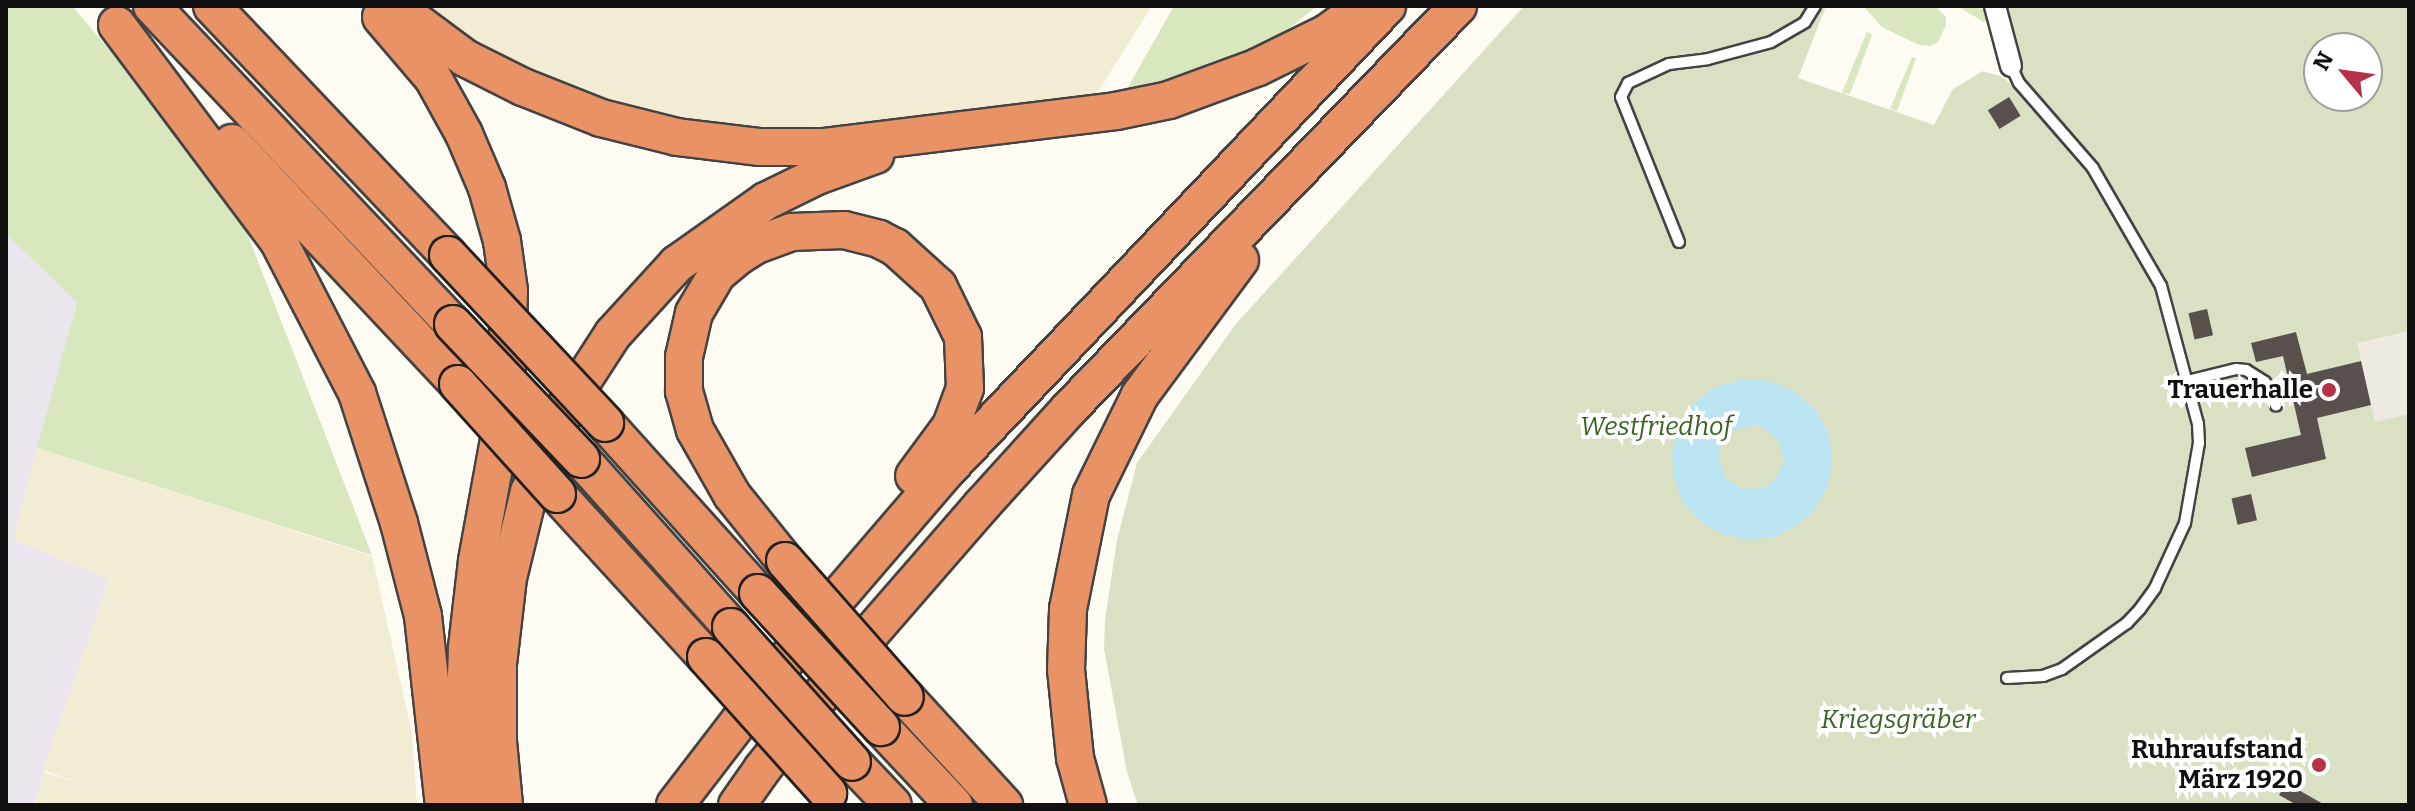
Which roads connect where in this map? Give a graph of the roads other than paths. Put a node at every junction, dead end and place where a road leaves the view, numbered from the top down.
1 (152, 6) edge
2 (212, 6) edge
3 (371, 6) edge
4 (395, 6) edge
5 (1364, 6) edge
6 (1387, 6) edge
7 (1458, 6) edge
8 (1815, 6) edge
9 (1995, 6) edge
10 (109, 15) edge
11 (2011, 66) joint
12 (1340, 128) junction
13 (937, 134) junction
14 (1679, 242) dead end
15 (2187, 381) junction
16 (2276, 406) dead end
17 (806, 634) junction
18 (2007, 678) dead end
19 (832, 799) edge
20 (444, 805) edge
21 (469, 805) edge
22 (504, 805) edge
23 (675, 805) edge
24 (740, 805) edge
25 (893, 805) edge
26 (954, 805) edge
27 (1004, 805) edge
28 (1088, 805) edge

1 - 25 highway, bridge
2 - 26 highway, bridge
3 - 21 highway
4 - 13 highway
5 - 13 highway
6 - 17 highway
7 - 12 highway
8 - 14 lane
9 - 11 street
10 - 19 highway, bridge
10 - 20 highway
11 - 15 lane
12 - 24 highway
12 - 28 highway
13 - 22 highway
15 - 16 lane
15 - 18 lane
17 - 23 highway
17 - 27 highway, bridge

